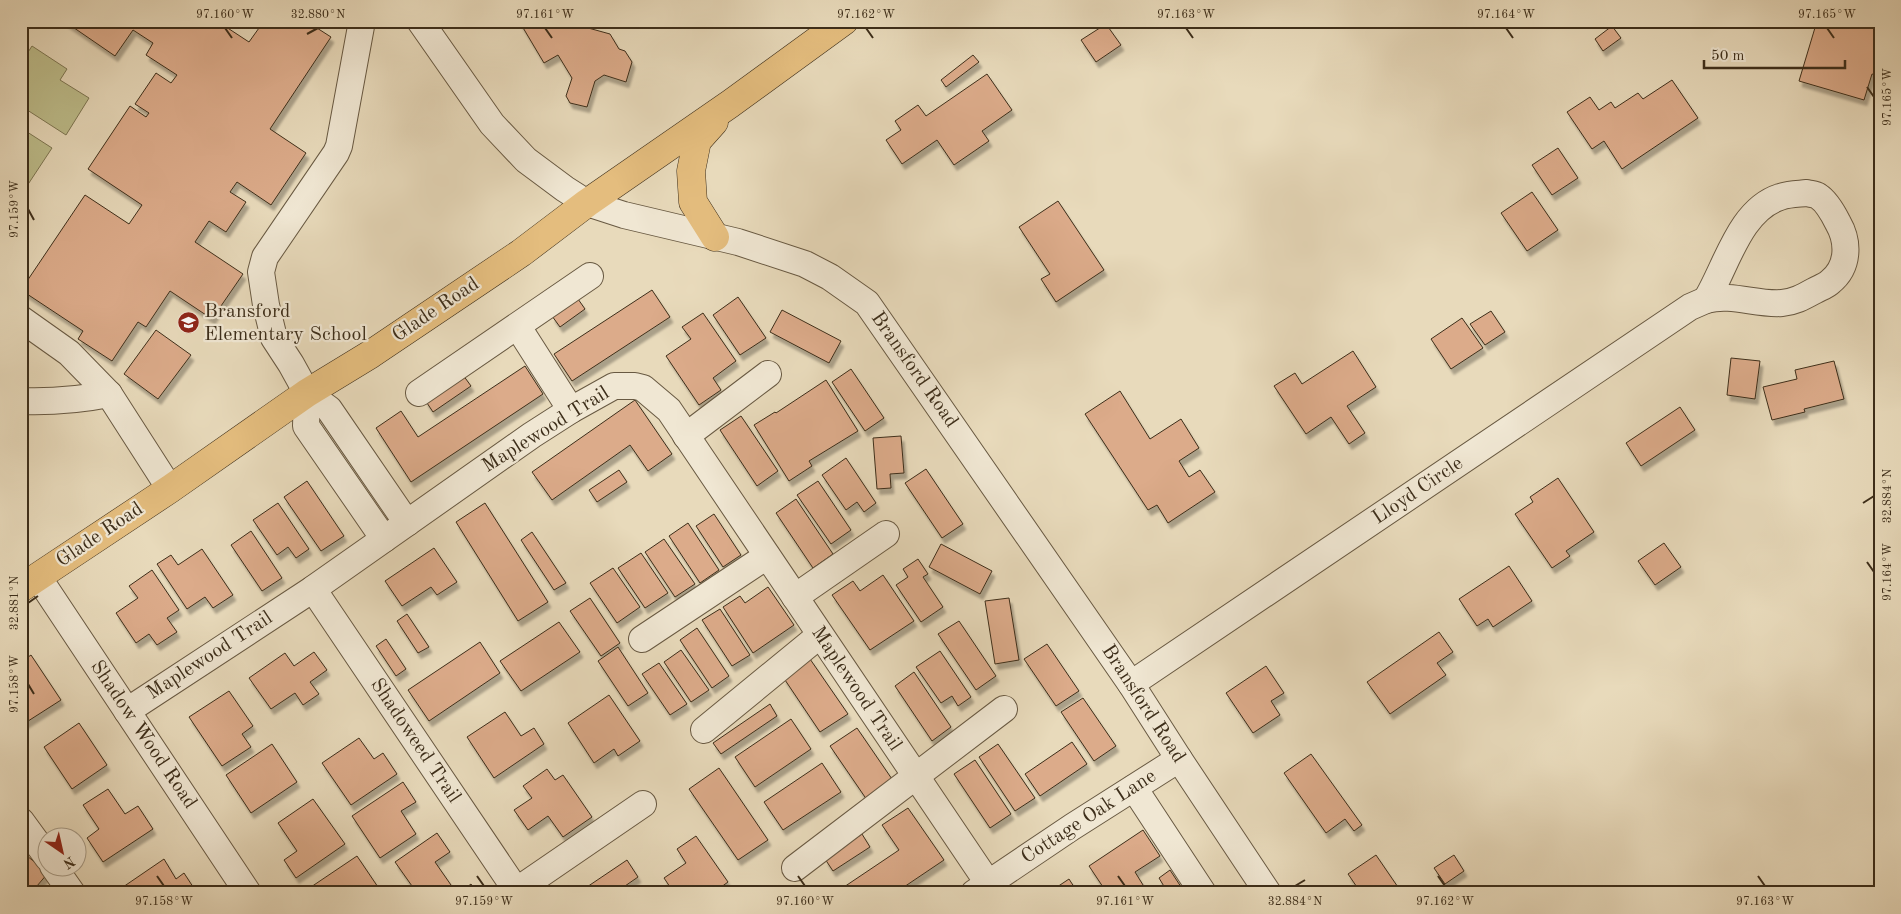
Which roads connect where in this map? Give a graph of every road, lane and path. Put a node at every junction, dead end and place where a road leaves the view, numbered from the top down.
1 (362, 21) edge
2 (420, 21) edge
3 (844, 21) edge
4 (730, 104) junction
5 (587, 203) junction
6 (715, 237) junction
7 (590, 276) dead end
8 (1706, 300) junction
9 (24, 327) edge
10 (518, 327) junction
11 (768, 374) dead end
12 (308, 393) junction
13 (419, 393) dead end
14 (109, 394) junction
15 (21, 401) edge
16 (571, 410) junction
17 (686, 436) junction
18 (170, 488) junction
19 (407, 523) junction
20 (886, 534) dead end
21 (384, 539) junction
22 (767, 556) junction
23 (30, 582) edge
24 (313, 590) junction
25 (795, 597) junction
26 (820, 635) junction
27 (642, 639) dead end
28 (1132, 684) junction
29 (1004, 709) dead end
30 (127, 711) junction
31 (704, 730) dead end
32 (1179, 759) junction
33 (915, 776) junction
34 (1134, 788) junction
35 (643, 804) dead end
36 (21, 821) edge
37 (38, 844) edge
38 (795, 868) dead end
39 (60, 876) edge
40 (982, 889) edge
41 (517, 892) edge
42 (72, 893) edge
43 (248, 893) edge
44 (1203, 893) edge
45 (1268, 893) edge

1 - 12 street
2 - 5 street, Bransford Road
3 - 4 main road, Glade Road
4 - 5 main road, Glade Road
4 - 6 main road
5 - 6 street, Bransford Road
5 - 12 main road, Glade Road
6 - 28 street, Bransford Road
7 - 10 street
8 - 8 street, Lloyd Circle
8 - 28 street, Lloyd Circle
9 - 14 street
10 - 13 street
10 - 16 street
11 - 17 street
12 - 18 main road, Glade Road
12 - 19 street
12 - 21 street
14 - 15 street
14 - 18 street
16 - 17 street, Maplewood Trail
16 - 19 street, Maplewood Trail
17 - 22 street, Maplewood Trail
18 - 23 main road, Glade Road
19 - 21 street, Maplewood Trail
20 - 25 street
21 - 24 street, Maplewood Trail
22 - 25 street, Maplewood Trail
22 - 27 street
23 - 30 street, Shadow Wood Road
24 - 30 street, Maplewood Trail
24 - 41 street, Shadoweed Trail
25 - 26 street, Maplewood Trail
26 - 31 street
26 - 33 street, Maplewood Trail
28 - 32 street, Bransford Road
29 - 33 street
30 - 43 street, Shadow Wood Road
32 - 34 street, Cottage Oak Lane
32 - 45 street, Bransford Road
33 - 38 street
33 - 40 street, Maplewood Trail
34 - 40 street, Cottage Oak Lane
34 - 44 street
35 - 41 street
36 - 37 street
39 - 42 street

